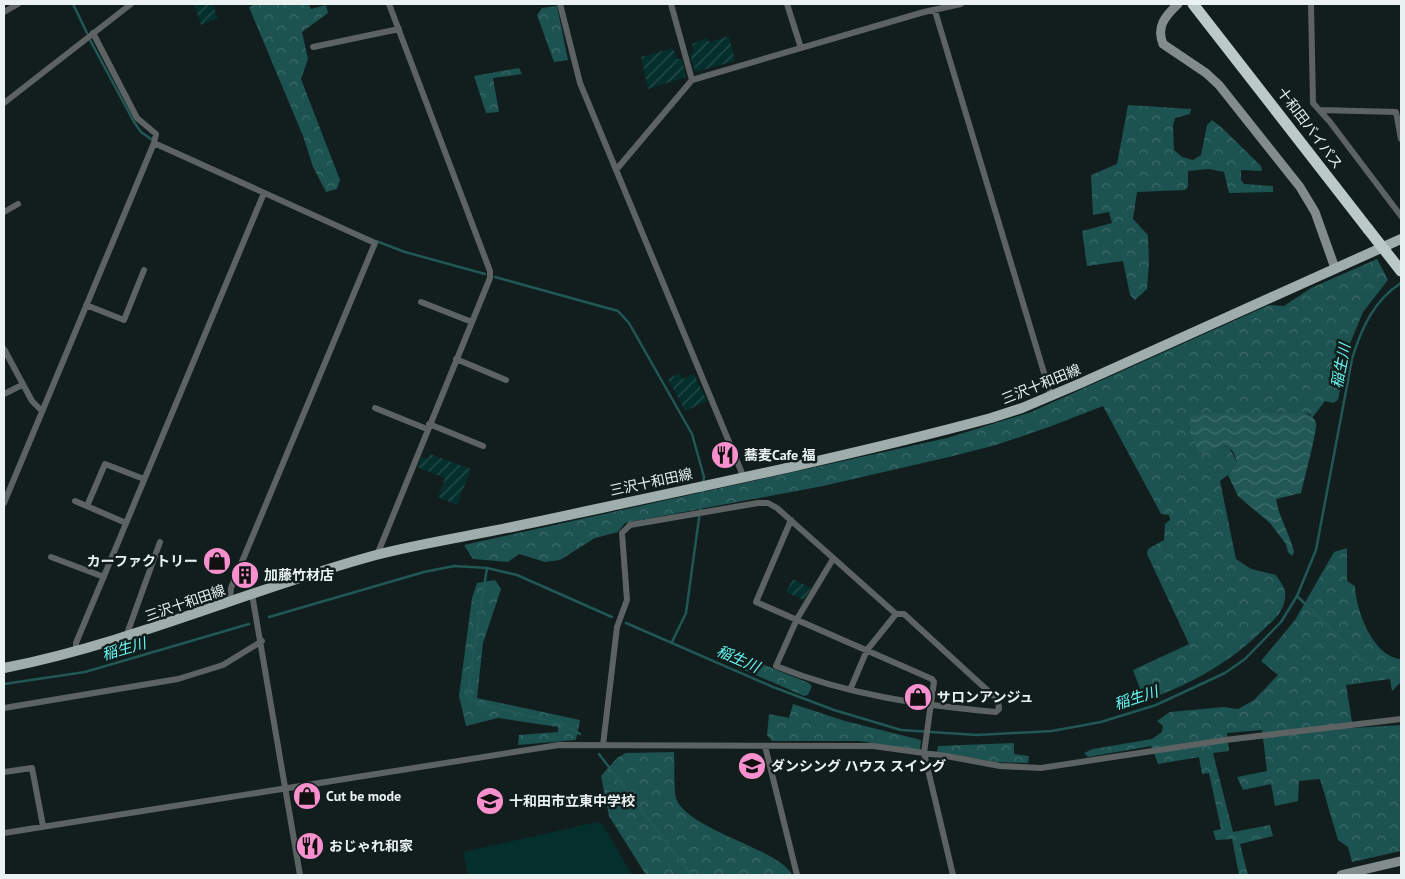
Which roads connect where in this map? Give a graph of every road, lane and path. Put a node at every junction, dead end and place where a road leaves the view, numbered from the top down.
1 (18, 4) edge
2 (131, 4) edge
3 (389, 4) edge
4 (560, 4) edge
5 (671, 4) edge
6 (787, 4) edge
7 (961, 4) edge
8 (1178, 4) edge
9 (1193, 4) edge
10 (1311, 4) edge
11 (936, 11) junction
12 (4, 12) edge
13 (398, 29) junction
14 (94, 33) junction
15 (313, 47) dead end
16 (801, 48) junction
17 (692, 80) junction
18 (4, 103) edge
19 (1320, 110) junction
20 (1401, 139) edge
21 (154, 144) junction
22 (616, 170) junction
23 (264, 193) junction
24 (18, 204) dead end
25 (4, 212) edge
26 (1401, 216) edge
27 (1401, 239) edge
28 (1335, 268) junction
29 (144, 270) dead end
30 (1401, 272) edge
31 (421, 302) dead end
32 (86, 305) junction
33 (472, 322) junction
34 (4, 349) edge
35 (456, 359) junction
36 (506, 380) dead end
37 (22, 384) junction
38 (4, 394) edge
39 (1051, 396) junction
40 (375, 408) dead end
41 (42, 410) junction
42 (428, 427) junction
43 (483, 446) dead end
44 (744, 478) junction
45 (144, 479) junction
46 (75, 501) dead end
47 (4, 503) edge
48 (87, 506) junction
49 (791, 520) junction
50 (126, 523) junction
51 (160, 542) dead end
52 (377, 555) junction
53 (51, 557) dead end
54 (833, 560) junction
55 (104, 577) junction
56 (252, 594) junction
57 (230, 601) junction
58 (896, 614) junction
59 (797, 619) junction
60 (130, 637) junction
61 (262, 641) junction
62 (867, 650) junction
63 (76, 653) junction
64 (4, 668) edge
65 (850, 690) junction
66 (929, 706) junction
67 (4, 708) edge
68 (1401, 719) edge
69 (603, 745) junction
70 (765, 746) junction
71 (924, 753) junction
72 (4, 772) edge
73 (284, 787) junction
74 (43, 826) junction
75 (4, 832) edge
76 (1401, 861) edge
77 (300, 875) edge
78 (797, 875) edge
79 (953, 875) edge
80 (1342, 875) edge

1 - 12 street
2 - 14 street
3 - 13 street
4 - 22 street
5 - 17 street
6 - 16 street
7 - 11 street
8 - 28 street
9 - 30 highway, 十和田バイパス, bridge
10 - 19 street
11 - 16 street
11 - 39 street
13 - 15 street
13 - 33 street
14 - 18 street
14 - 21 street
16 - 17 street
17 - 22 street
19 - 20 street
19 - 26 street
21 - 23 street
21 - 32 street
22 - 44 street
23 - 45 street
23 - 57 street
24 - 25 street
27 - 28 main road, 三沢十和田線
28 - 39 main road, 三沢十和田線
29 - 32 street
31 - 33 street
32 - 41 street
33 - 35 street
34 - 37 street
35 - 36 street
35 - 42 street
37 - 38 street
37 - 41 street
39 - 44 main road, 三沢十和田線
40 - 42 street
41 - 47 street
42 - 43 street
42 - 52 street
44 - 52 main road, 三沢十和田線
45 - 48 street
45 - 50 street
46 - 48 street
48 - 50 street
49 - 54 street
49 - 59 street
49 - 69 street
50 - 55 street
51 - 60 street
52 - 56 main road, 三沢十和田線
53 - 55 street
54 - 58 street
54 - 59 street
55 - 63 street
56 - 57 main road, 三沢十和田線
56 - 61 street
57 - 60 main road, 三沢十和田線
58 - 62 street
58 - 66 street
59 - 62 street
59 - 65 street
60 - 63 main road, 三沢十和田線
61 - 67 street
61 - 73 street
62 - 65 street
62 - 66 street
63 - 64 main road, 三沢十和田線
65 - 66 street
66 - 71 street
68 - 71 street
69 - 70 street
69 - 73 street
70 - 71 street
70 - 78 street
71 - 79 street
72 - 74 street
73 - 74 street
73 - 77 street
74 - 75 street
76 - 80 street

